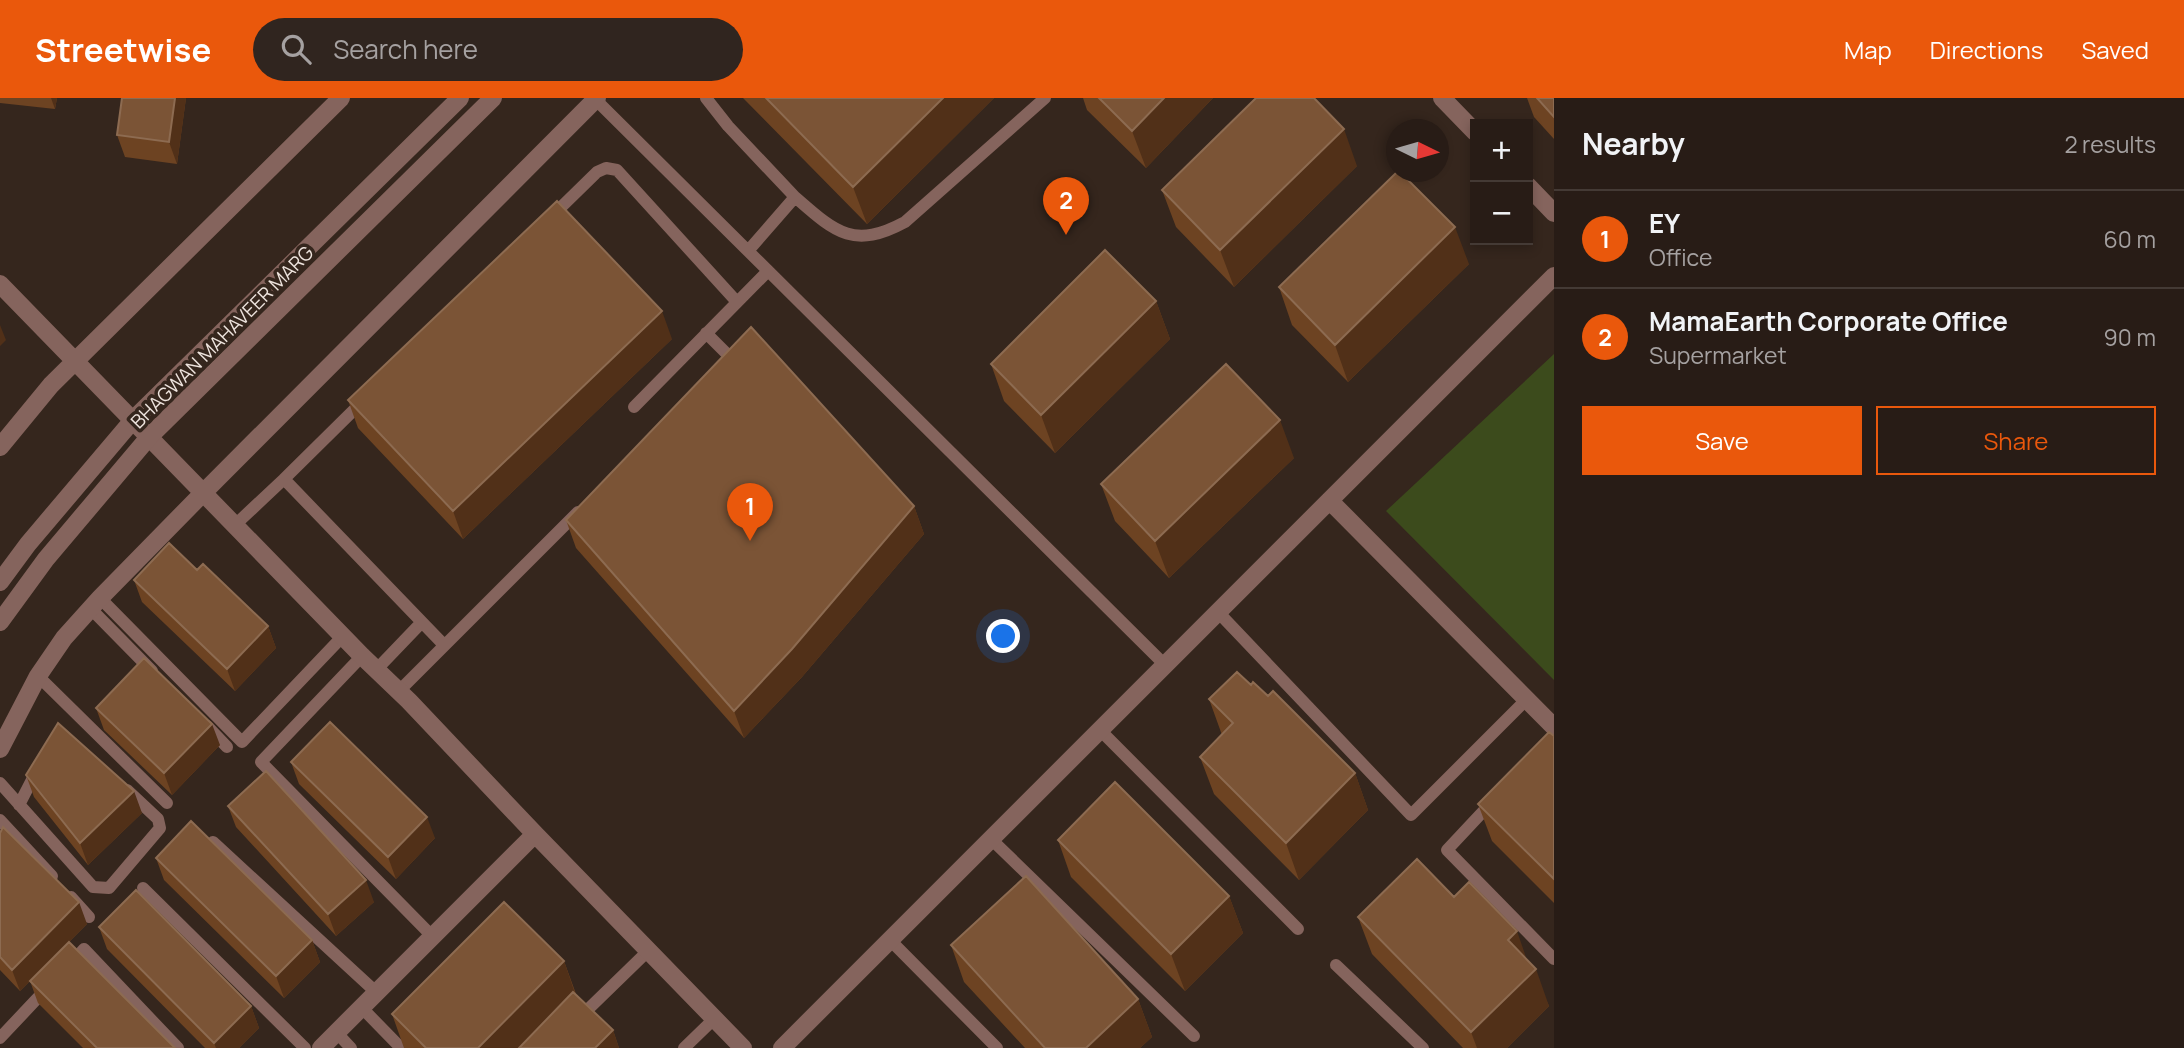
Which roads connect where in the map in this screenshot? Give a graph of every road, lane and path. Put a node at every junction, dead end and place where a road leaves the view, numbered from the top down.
1 (460, 98) edge
2 (494, 98) edge
3 (706, 98) edge
4 (1045, 98) edge
5 (1442, 98) edge
6 (596, 99) edge
7 (330, 102) edge
8 (1470, 127) edge
9 (1533, 191) edge
10 (794, 197) junction
11 (1554, 213) edge
12 (538, 230) edge
13 (748, 251) junction
14 (768, 271) junction
15 (1554, 276) edge
16 (0, 284) edge
17 (737, 302) junction
18 (706, 333) junction
19 (76, 361) junction
20 (722, 367) edge
21 (372, 393) edge
22 (634, 407) dead end
23 (133, 420) junction
24 (149, 437) junction
25 (0, 447) edge
26 (284, 479) junction
27 (203, 493) junction
28 (1330, 500) junction
29 (588, 502) edge
30 (235, 525) junction
31 (0, 582) edge
32 (96, 604) junction
33 (1218, 612) junction
34 (0, 622) edge
35 (422, 622) junction
36 (343, 636) junction
37 (444, 645) junction
38 (362, 656) junction
39 (1165, 665) junction
40 (376, 670) junction
41 (38, 676) junction
42 (162, 682) edge
43 (399, 691) junction
44 (1527, 699) junction
45 (199, 719) edge
46 (1554, 727) edge
47 (1100, 730) junction
48 (227, 747) dead end
49 (0, 749) edge
50 (41, 763) edge
51 (118, 782) edge
52 (0, 783) edge
53 (1504, 789) edge
54 (167, 803) dead end
55 (19, 805) junction
56 (0, 820) edge
57 (535, 834) junction
58 (991, 839) junction
59 (213, 842) edge
60 (143, 888) dead end
61 (89, 916) dead end
62 (1298, 929) dead end
63 (433, 937) junction
64 (890, 940) junction
65 (648, 951) junction
66 (1554, 960) edge
67 (1336, 965) dead end
68 (377, 993) junction
69 (362, 1008) junction
70 (714, 1018) junction
71 (566, 1031) edge
72 (337, 1033) junction
73 (1194, 1036) dead end
74 (0, 1038) edge
75 (178, 1048) edge
76 (305, 1048) edge
77 (321, 1048) edge
78 (351, 1048) edge
79 (401, 1048) edge
80 (684, 1048) edge
81 (743, 1048) edge
82 (782, 1048) edge
83 (996, 1048) edge
84 (1423, 1048) edge

1 - 23 street, BHAGWAN MAHAVEER MARG
2 - 24 street, BHAGWAN MAHAVEER MARG
3 - 10 lane
4 - 10 lane
5 - 8 street
6 - 13 lane
6 - 27 street
7 - 19 street
9 - 11 street
10 - 13 lane
12 - 17 lane
13 - 14 lane
14 - 17 lane
14 - 39 lane
15 - 28 street
16 - 19 street
17 - 18 lane
18 - 20 lane
18 - 22 lane
19 - 23 street
19 - 25 street
21 - 26 lane
23 - 24 street
23 - 31 street, BHAGWAN MAHAVEER MARG
24 - 27 street
24 - 34 street, BHAGWAN MAHAVEER MARG
26 - 30 lane
26 - 35 lane
27 - 30 street
27 - 32 street
28 - 33 street
28 - 44 street
29 - 37 lane
30 - 36 street
32 - 36 lane
32 - 41 street
32 - 42 lane
33 - 39 street
33 - 44 lane
35 - 37 lane
35 - 40 lane
36 - 38 street
37 - 43 lane
38 - 40 street
38 - 63 lane
39 - 47 street
40 - 43 street
41 - 49 street
41 - 54 lane
43 - 57 street
44 - 46 street
45 - 48 lane
47 - 58 street
47 - 62 lane
50 - 55 lane
51 - 55 lane
52 - 55 lane
53 - 66 lane
56 - 61 lane
57 - 63 street
57 - 65 street
58 - 64 street
58 - 73 lane
59 - 68 lane
60 - 76 lane
63 - 68 street
64 - 82 street
64 - 83 lane
65 - 70 street
65 - 71 lane
67 - 84 lane
68 - 69 street
69 - 72 street
69 - 79 lane
70 - 80 lane
70 - 81 street
72 - 77 street
72 - 78 lane
74 - 75 lane

